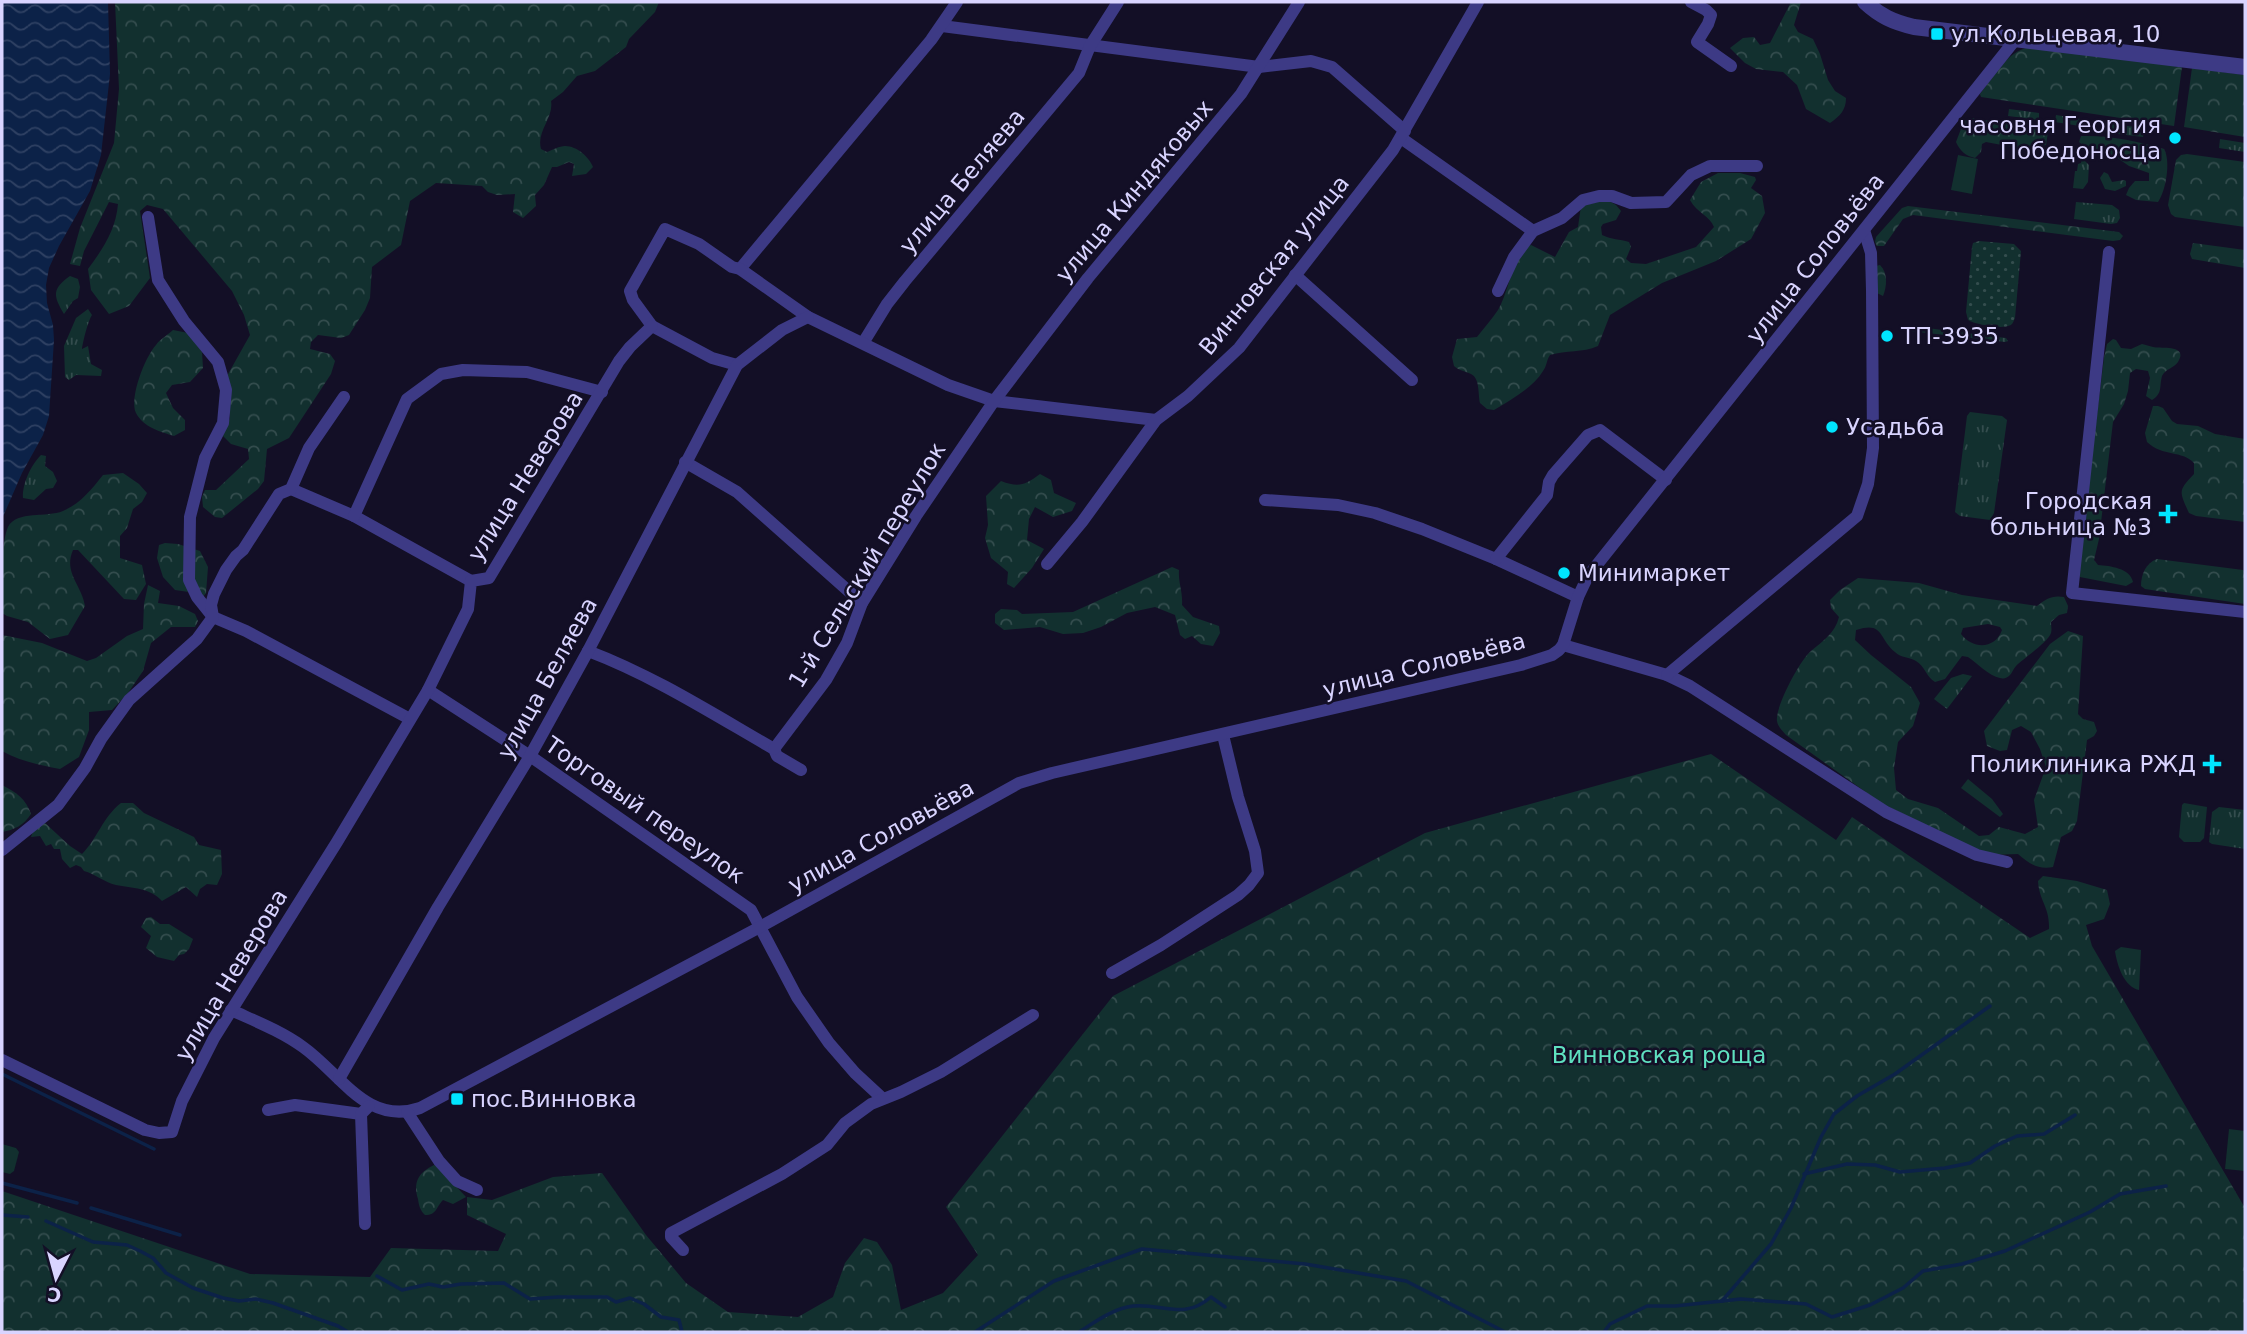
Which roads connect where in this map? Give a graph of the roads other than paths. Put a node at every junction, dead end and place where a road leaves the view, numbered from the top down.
1 (957, 2) edge
2 (1118, 2) edge
3 (1299, 2) edge
4 (1478, 2) edge
5 (1691, 2) edge
6 (1865, 2) edge
7 (942, 26) junction
8 (2015, 40) junction
9 (1090, 46) junction
10 (1731, 65) dead end
11 (1259, 67) junction
12 (2245, 67) edge
13 (1403, 134) junction
14 (1757, 166) dead end
15 (148, 217) dead end
16 (1864, 230) junction
17 (1533, 231) junction
18 (2109, 252) dead end
19 (740, 269) junction
20 (1295, 275) junction
21 (1498, 291) dead end
22 (808, 317) junction
23 (652, 326) junction
24 (863, 343) junction
25 (737, 365) junction
26 (1412, 380) dead end
27 (603, 392) junction
28 (344, 397) dead end
29 (994, 401) junction
30 (1156, 420) junction
31 (685, 461) junction
32 (1666, 480) junction
33 (291, 489) junction
34 (1265, 500) dead end
35 (354, 516) junction
36 (1496, 559) junction
37 (1047, 564) dead end
38 (471, 581) junction
39 (1578, 597) junction
40 (862, 603) junction
41 (2245, 612) edge
42 (213, 617) junction
43 (1563, 645) junction
44 (588, 651) junction
45 (1667, 675) junction
46 (428, 690) junction
47 (410, 719) junction
48 (1223, 735) junction
49 (774, 749) junction
50 (530, 756) junction
51 (801, 770) dead end
52 (2, 850) edge
53 (2007, 862) dead end
54 (760, 927) junction
55 (1112, 973) dead end
56 (231, 1010) junction
57 (1034, 1014) dead end
58 (2, 1060) edge
59 (339, 1079) junction
60 (882, 1098) junction
61 (268, 1110) dead end
62 (365, 1110) junction
63 (407, 1112) junction
64 (477, 1191) dead end
65 (365, 1224) dead end
66 (684, 1250) dead end

1 - 7 street
2 - 9 street, улица Беляева
3 - 11 street, улица Киндяковых
4 - 13 street, Винновская улица
5 - 10 street
6 - 8 street
7 - 9 street
7 - 19 street
8 - 12 street
8 - 16 street, улица Соловьёва
9 - 11 street
9 - 24 street, улица Беляева
11 - 13 street
11 - 29 street, улица Киндяковых
13 - 17 street
13 - 20 street, Винновская улица
14 - 17 street
15 - 42 street
16 - 32 street, улица Соловьёва
16 - 45 street
17 - 21 street
18 - 41 street
19 - 22 street
19 - 23 street
20 - 26 street
20 - 30 street, Винновская улица
22 - 24 street
22 - 25 street, улица Беляева
23 - 25 street
23 - 27 street, улица Неверова
24 - 29 street
25 - 31 street, улица Беляева
27 - 35 street
27 - 38 street, улица Неверова
28 - 33 street
29 - 30 street
29 - 40 street, 1-й Сельский переулок
30 - 37 street, Винновская улица
31 - 40 street
31 - 44 street, улица Беляева
32 - 36 street
32 - 39 street, улица Соловьёва
33 - 35 street
33 - 42 street
34 - 36 street
35 - 38 street
36 - 39 street
38 - 46 street, улица Неверова
39 - 43 street, улица Соловьёва
40 - 49 street, 1-й Сельский переулок
42 - 47 street
42 - 52 street
43 - 45 street
43 - 48 street, улица Соловьёва
44 - 49 street
44 - 50 street, улица Беляева
45 - 53 street
46 - 47 street, улица Неверова
46 - 50 street, Торговый переулок
47 - 56 street, улица Неверова
48 - 54 street, улица Соловьёва
48 - 55 street
49 - 51 street
50 - 54 street, Торговый переулок
50 - 59 street, улица Беляева
54 - 60 street, Торговый переулок
54 - 63 street, улица Соловьёва
56 - 58 street, улица Неверова
56 - 59 street
57 - 60 street
59 - 62 street
60 - 66 street
61 - 62 street
62 - 63 street
62 - 65 street
63 - 64 street

